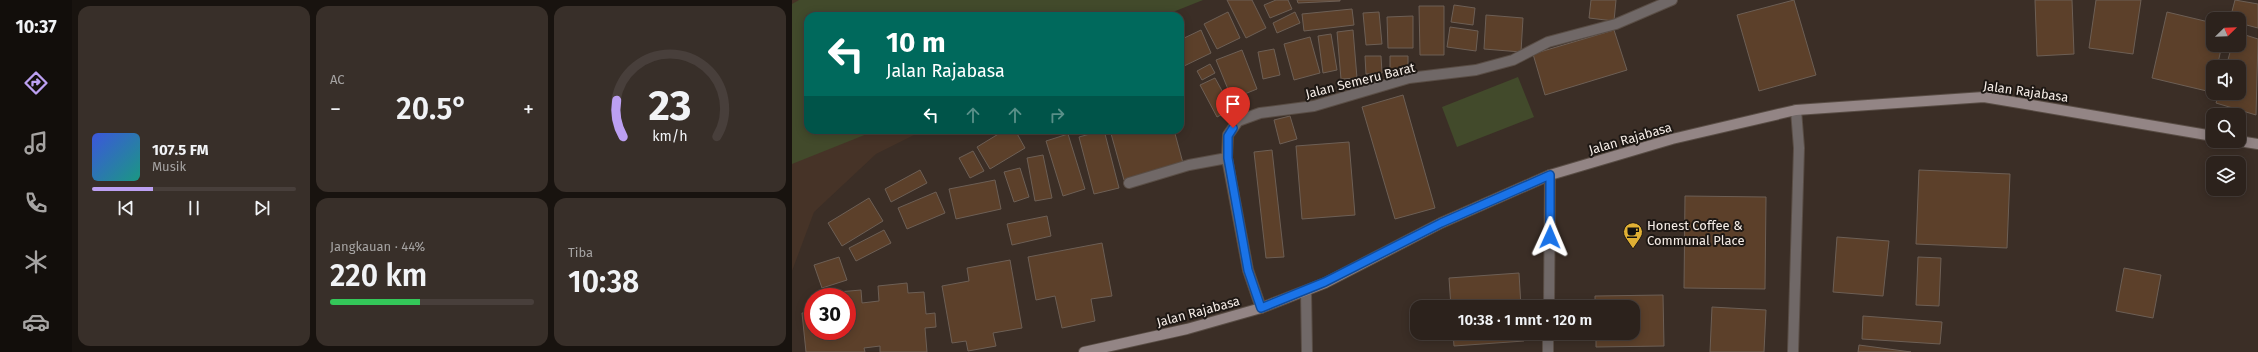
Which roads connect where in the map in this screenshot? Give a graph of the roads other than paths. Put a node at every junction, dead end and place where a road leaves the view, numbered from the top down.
1 (1672, 0) edge
2 (1796, 110) junction
3 (2206, 135) edge
4 (2246, 142) edge
5 (2258, 144) edge
6 (1228, 158) junction
7 (1550, 175) junction
8 (1129, 183) dead end
9 (1306, 291) junction
10 (1549, 300) edge
11 (1261, 308) junction
12 (1548, 340) edge
13 (1084, 352) edge
14 (1307, 352) edge
15 (1548, 352) edge
16 (1793, 352) edge

1 - 6 street, Jalan Semeru Barat
2 - 3 street, Jalan Rajabasa
2 - 7 street, Jalan Rajabasa
2 - 16 street
4 - 5 street
6 - 8 street
6 - 11 street, Jalan Semeru Barat
7 - 9 street, Jalan Rajabasa
7 - 10 street
9 - 11 street, Jalan Rajabasa
9 - 14 street
11 - 13 street, Jalan Rajabasa
12 - 15 street

